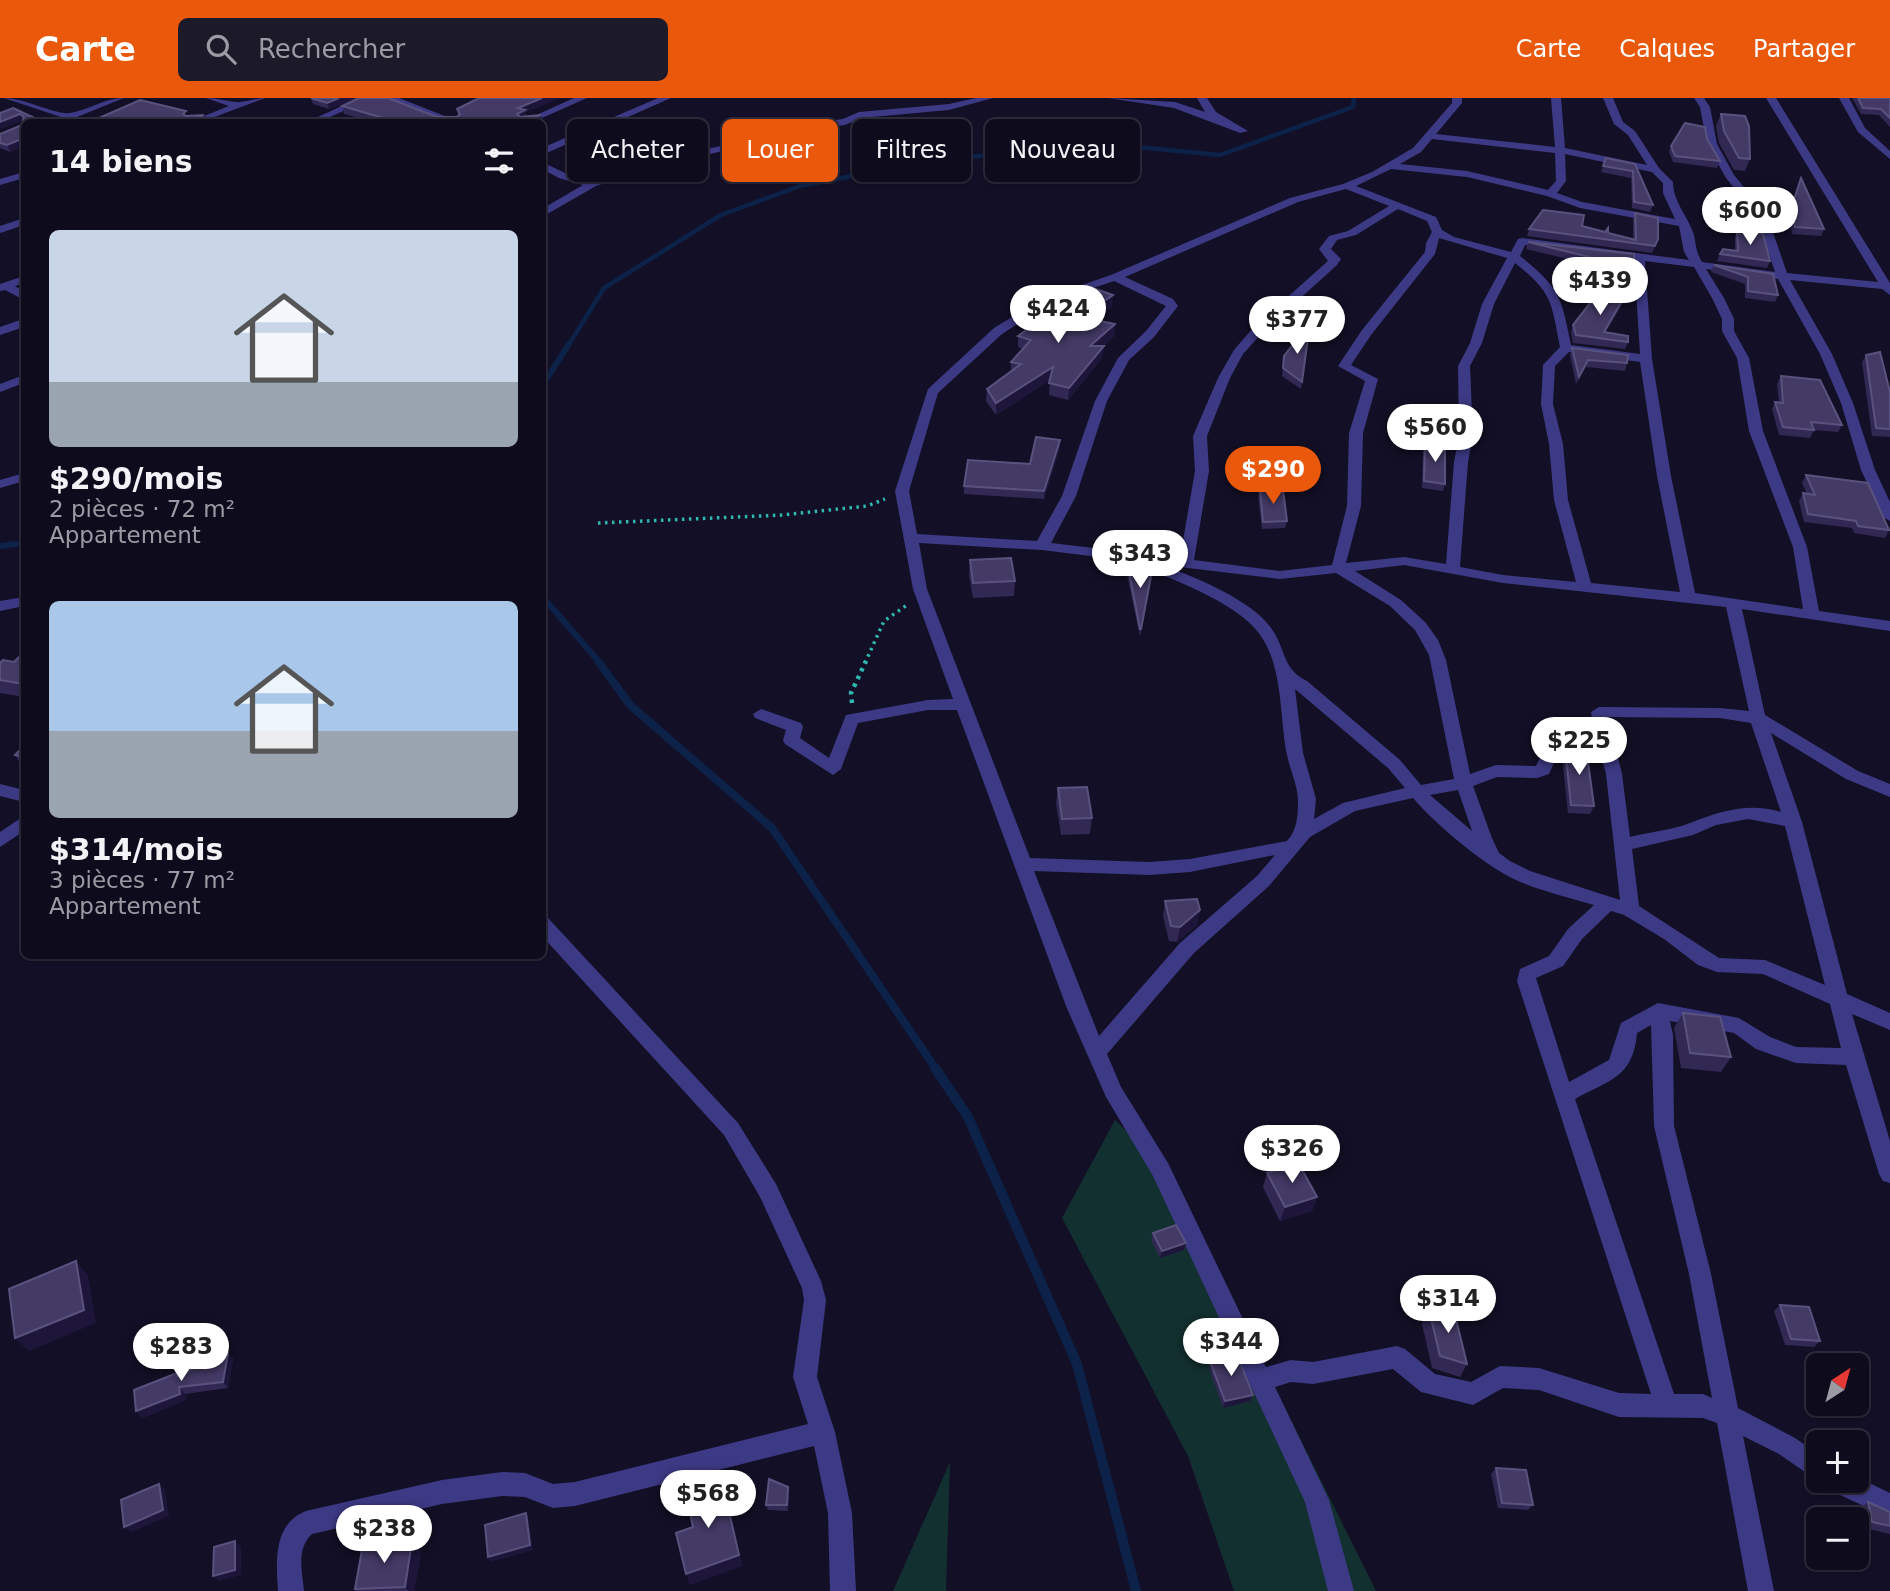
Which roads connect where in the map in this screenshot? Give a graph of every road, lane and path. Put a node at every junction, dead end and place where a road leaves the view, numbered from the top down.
1 (9, 98) edge
2 (119, 98) edge
3 (211, 98) edge
4 (260, 98) edge
5 (367, 98) edge
6 (390, 98) edge
7 (582, 98) edge
8 (666, 98) edge
9 (988, 98) edge
10 (1113, 98) edge
11 (1202, 98) edge
12 (1457, 98) edge
13 (1556, 98) edge
14 (1608, 98) edge
15 (1699, 98) edge
16 (1771, 98) edge
17 (1844, 98) edge
18 (239, 106) junction
19 (220, 113) junction
20 (63, 115) junction
21 (47, 119) edge
22 (75, 119) edge
23 (202, 119) edge
24 (224, 119) edge
25 (319, 119) edge
26 (450, 119) edge
27 (533, 119) edge
28 (1221, 121) junction
29 (1242, 131) dead end
30 (1430, 136) junction
31 (546, 150) edge
32 (1559, 150) junction
33 (1890, 156) edge
34 (1390, 166) junction
35 (546, 167) edge
36 (1655, 170) junction
37 (21, 176) edge
38 (0, 182) edge
39 (592, 184) junction
40 (1347, 186) junction
41 (1550, 194) junction
42 (1396, 206) junction
43 (546, 212) edge
44 (21, 222) edge
45 (1684, 224) junction
46 (0, 230) edge
47 (1437, 232) junction
48 (1513, 256) junction
49 (1639, 258) junction
50 (1698, 266) junction
51 (1782, 276) junction
52 (1115, 277) junction
53 (21, 280) edge
54 (3, 287) edge
55 (1888, 289) edge
56 (21, 298) edge
57 (21, 324) edge
58 (0, 331) edge
59 (1566, 348) junction
60 (1646, 359) junction
61 (21, 380) edge
62 (0, 388) edge
63 (21, 478) edge
64 (0, 484) edge
65 (902, 491) junction
66 (1890, 517) edge
67 (598, 523) dead end
68 (910, 538) junction
69 (1042, 546) junction
70 (1133, 558) junction
71 (1186, 565) junction
72 (1338, 568) junction
73 (1453, 570) junction
74 (1585, 588) junction
75 (922, 594) junction
76 (1688, 597) junction
77 (21, 602) edge
78 (1733, 604) junction
79 (0, 606) edge
80 (1812, 615) junction
81 (1889, 629) edge
82 (1286, 677) junction
83 (964, 704) junction
84 (761, 714) dead end
85 (1758, 718) junction
86 (852, 719) junction
87 (1603, 733) junction
88 (1464, 783) junction
89 (0, 790) edge
90 (1419, 792) junction
91 (1890, 792) edge
92 (21, 795) edge
93 (1793, 822) junction
94 (21, 824) edge
95 (1304, 833) junction
96 (0, 841) edge
97 (1621, 845) junction
98 (1289, 847) junction
99 (1492, 856) junction
100 (1024, 865) junction
101 (1609, 902) junction
102 (1630, 910) junction
103 (546, 927) edge
104 (1840, 1003) junction
105 (1658, 1011) junction
106 (1890, 1022) edge
107 (1097, 1052) junction
108 (1853, 1057) junction
109 (1565, 1094) junction
110 (1890, 1174) edge
111 (1262, 1379) junction
112 (1667, 1404) junction
113 (1727, 1415) junction
114 (823, 1432) junction
115 (1806, 1460) edge
116 (1863, 1493) edge
117 (1890, 1506) edge
118 (291, 1591) edge
119 (843, 1591) edge
120 (1341, 1591) edge
121 (1761, 1591) edge

1 - 20 street
2 - 20 street
3 - 18 street
4 - 18 street
5 - 25 street
6 - 26 street
7 - 27 street
8 - 31 street
9 - 39 street
10 - 28 street
11 - 28 street
12 - 30 street
13 - 32 street
14 - 36 street
15 - 51 street
16 - 55 street
17 - 33 street
18 - 19 street
19 - 23 street
19 - 24 street
20 - 21 street
20 - 22 street
28 - 29 street
30 - 32 street
30 - 34 street
32 - 36 street
32 - 41 street
34 - 40 street
34 - 41 street
35 - 39 street
36 - 45 street
37 - 38 street
39 - 43 street
40 - 42 street
40 - 52 street
41 - 45 street
42 - 47 street
42 - 71 street
44 - 46 street
45 - 50 street
47 - 48 street
47 - 72 street
48 - 49 street
48 - 59 street
48 - 73 street
49 - 50 street
49 - 60 street
50 - 51 street
50 - 80 street
51 - 55 street
51 - 66 street
52 - 65 street
52 - 69 street
53 - 54 street
54 - 56 street
57 - 58 street
59 - 60 street
59 - 74 street
60 - 76 street
61 - 62 street
63 - 64 street
65 - 67 path
65 - 68 street
68 - 69 street
68 - 75 street
69 - 70 street
70 - 71 street
70 - 82 street
71 - 72 street
72 - 73 street
72 - 88 street
73 - 74 street
74 - 76 street
75 - 83 street
75 - 86 path
76 - 78 street
77 - 79 street
78 - 80 street
78 - 85 street
80 - 81 street
82 - 90 street
82 - 95 street
83 - 86 street
83 - 100 street
84 - 86 street
85 - 87 street
85 - 91 street
85 - 93 street
87 - 88 street
87 - 97 street
88 - 90 street
88 - 99 street
89 - 92 street
90 - 95 street
90 - 99 street
93 - 97 street
93 - 104 street
94 - 96 street
95 - 98 street
97 - 102 street
98 - 100 street
98 - 107 street
99 - 101 street
100 - 107 street
101 - 102 street
101 - 109 street
102 - 104 street
103 - 114 street
104 - 106 street
104 - 108 street
105 - 108 street
105 - 109 street
105 - 113 street
107 - 111 street
108 - 110 street
109 - 112 street
111 - 112 street
111 - 120 street
112 - 113 street
113 - 115 street
113 - 121 street
114 - 118 street
114 - 119 street
116 - 117 street

